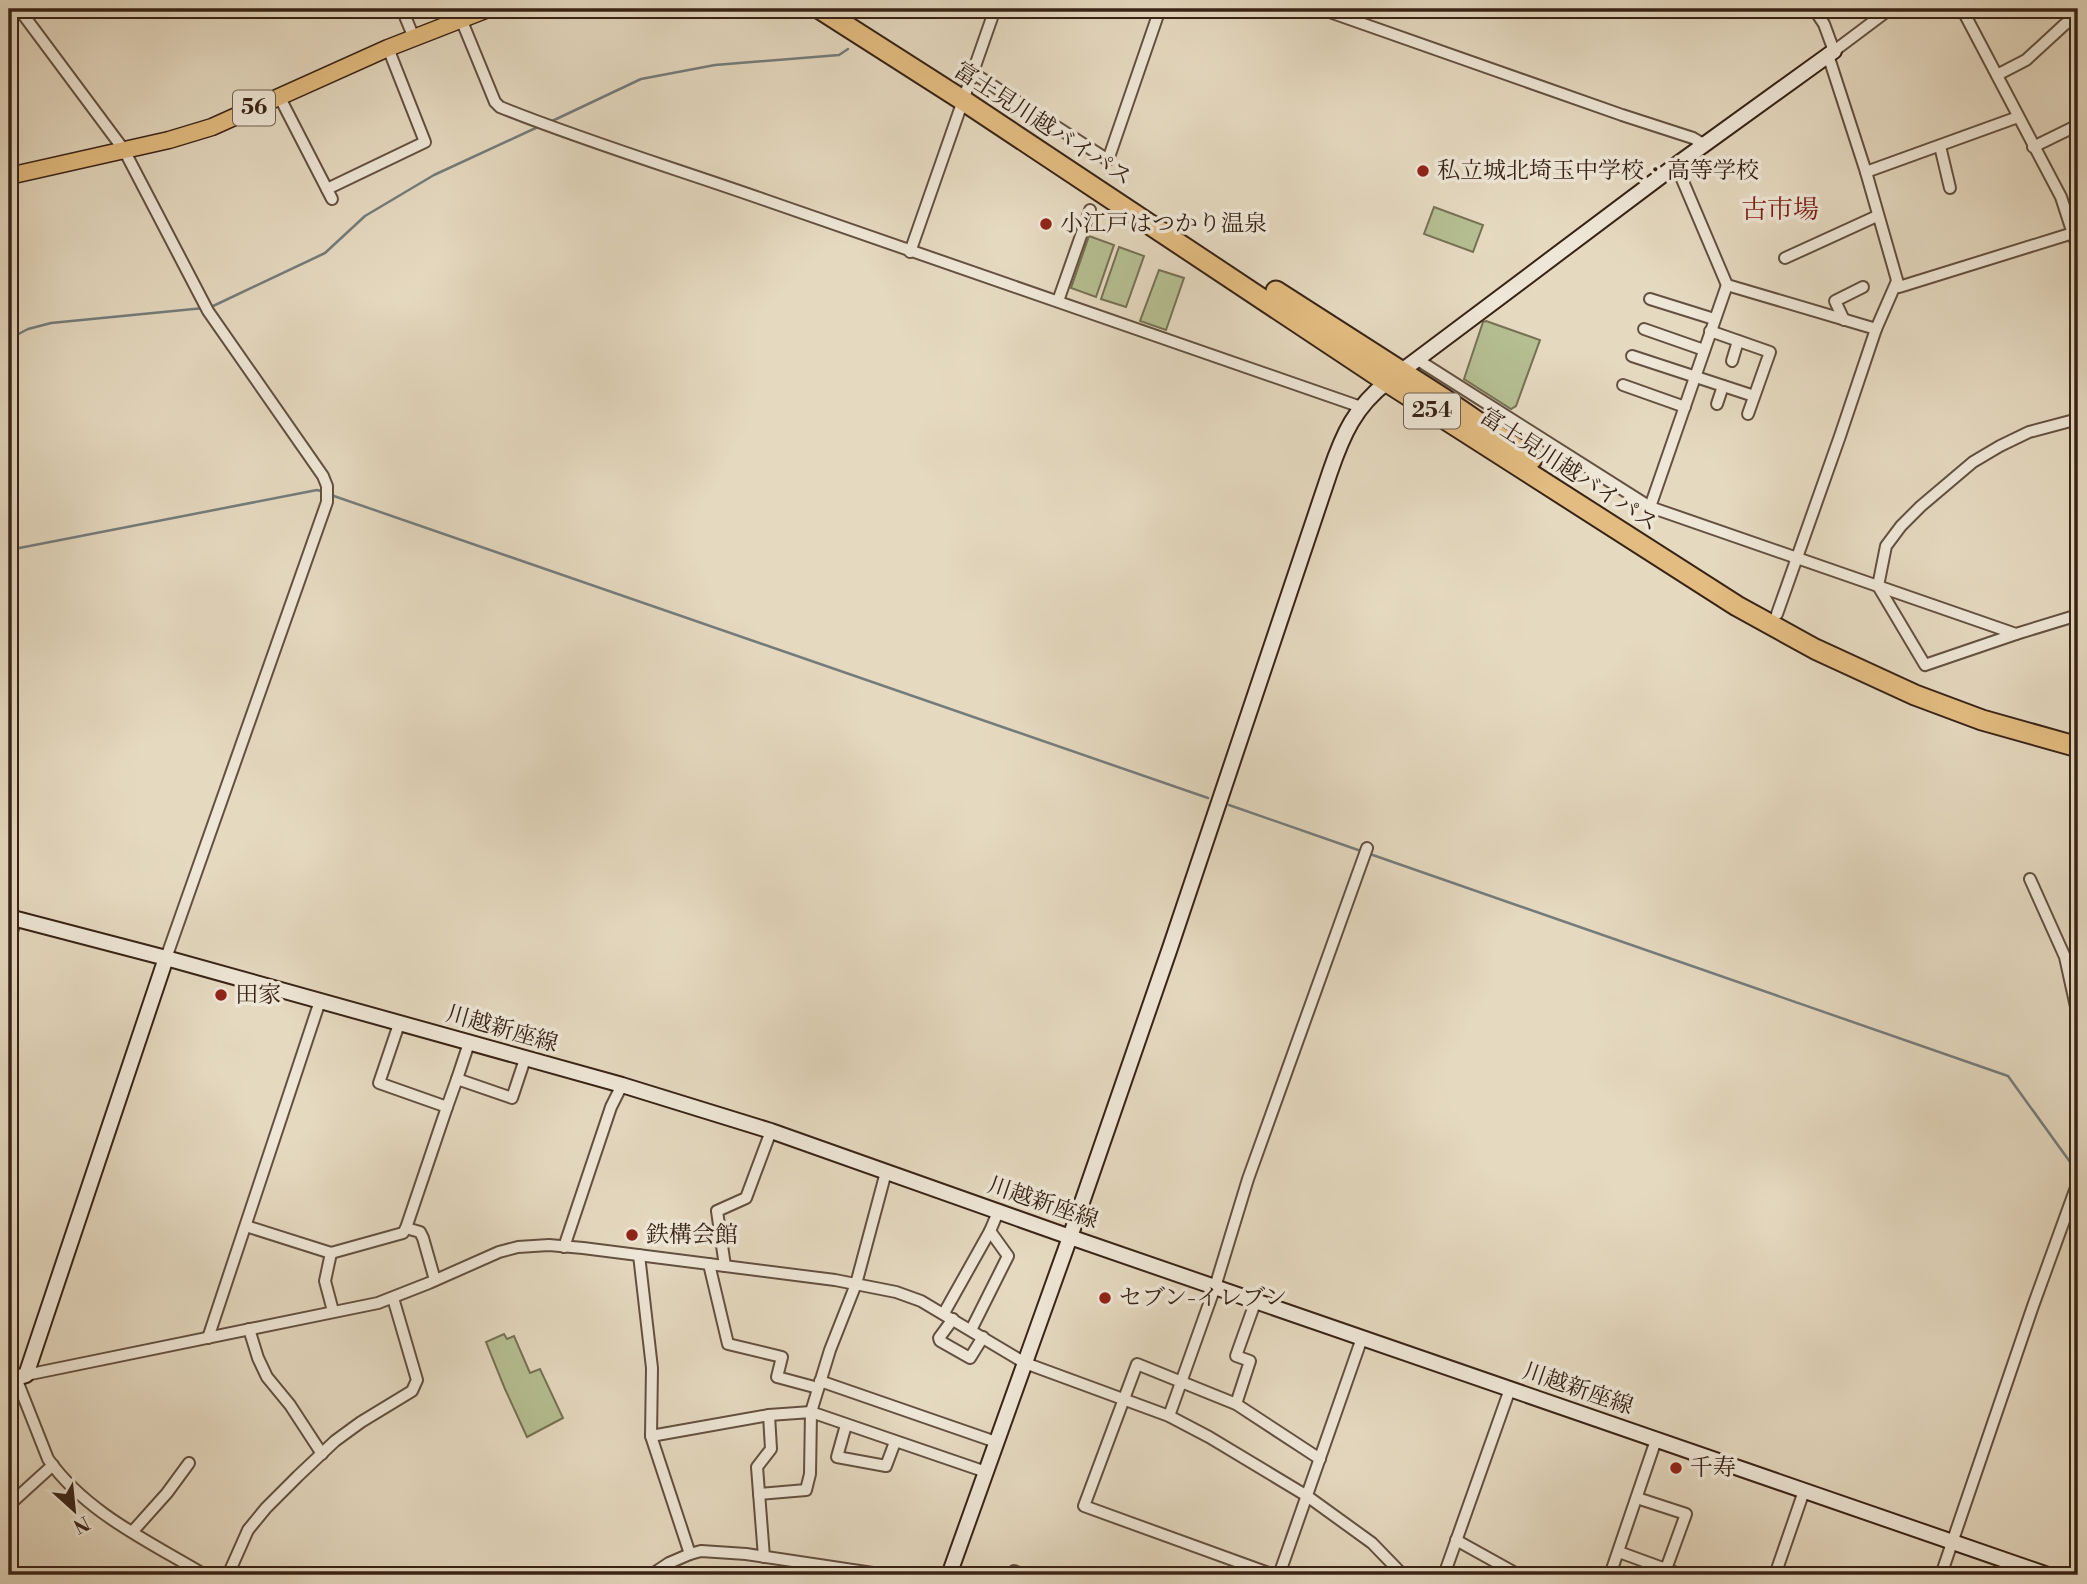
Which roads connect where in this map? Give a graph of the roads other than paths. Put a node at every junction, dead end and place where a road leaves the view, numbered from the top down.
1 (19, 9) edge
2 (402, 9) edge
3 (488, 9) edge
4 (820, 9) edge
5 (845, 9) edge
6 (995, 9) edge
7 (1160, 9) edge
8 (1321, 9) edge
9 (1814, 9) edge
10 (1890, 9) edge
11 (1962, 9) edge
12 (2078, 14) edge
13 (461, 19) junction
14 (414, 38) junction
15 (388, 48) junction
16 (1831, 53) junction
17 (1997, 75) junction
18 (968, 88) junction
19 (279, 96) junction
20 (2018, 117) junction
21 (2078, 125) edge
22 (1705, 145) junction
23 (1940, 146) junction
24 (2033, 146) junction
25 (124, 150) junction
26 (1676, 165) junction
27 (1866, 172) junction
28 (9, 176) edge
29 (1951, 188) dead end
30 (1090, 210) dead end
31 (1877, 216) junction
32 (2074, 227) edge
33 (2078, 249) edge
34 (910, 252) junction
35 (1785, 258) dead end
36 (1897, 281) junction
37 (1727, 285) junction
38 (1863, 287) dead end
39 (1650, 299) dead end
40 (1058, 301) junction
41 (1844, 320) junction
42 (1712, 325) junction
43 (1644, 329) dead end
44 (1876, 330) junction
45 (1738, 341) junction
46 (1704, 350) junction
47 (1632, 356) dead end
48 (1418, 360) junction
49 (1732, 361) dead end
50 (1395, 377) junction
51 (1695, 377) junction
52 (1623, 385) dead end
53 (1723, 386) junction
54 (1754, 396) junction
55 (1717, 404) dead end
56 (1361, 407) junction
57 (1685, 407) junction
58 (1748, 414) dead end
59 (2078, 419) edge
60 (1650, 507) junction
61 (1798, 557) junction
62 (1878, 586) junction
63 (1777, 614) junction
64 (2078, 615) edge
65 (2016, 634) junction
66 (2078, 734) edge
67 (2078, 747) edge
68 (1367, 848) dead end
69 (2031, 879) dead end
70 (13, 918) edge
71 (9, 941) edge
72 (2078, 952) edge
73 (2065, 957) junction
74 (166, 958) junction
75 (320, 1001) junction
76 (2078, 1016) edge
77 (399, 1024) junction
78 (469, 1043) junction
79 (525, 1059) junction
80 (457, 1079) junction
81 (622, 1085) junction
82 (447, 1107) junction
83 (771, 1131) junction
84 (886, 1172) junction
85 (2078, 1182) edge
86 (998, 1212) junction
87 (246, 1226) junction
88 (406, 1228) junction
89 (990, 1231) junction
90 (1070, 1237) junction
91 (564, 1247) junction
92 (331, 1253) junction
93 (639, 1255) junction
94 (709, 1264) junction
95 (725, 1266) junction
96 (435, 1280) junction
97 (856, 1284) junction
98 (1214, 1287) junction
99 (393, 1298) junction
100 (1256, 1300) junction
101 (333, 1311) junction
102 (948, 1316) junction
103 (249, 1329) junction
104 (971, 1330) junction
105 (983, 1337) junction
106 (208, 1338) junction
107 (1362, 1338) junction
108 (1025, 1363) junction
109 (15, 1377) edge
110 (1182, 1383) junction
111 (819, 1385) junction
112 (1510, 1389) junction
113 (1124, 1399) junction
114 (1236, 1404) junction
115 (811, 1412) junction
116 (769, 1415) junction
117 (1169, 1416) junction
118 (846, 1425) junction
119 (650, 1436) junction
120 (1656, 1440) junction
121 (895, 1442) junction
122 (996, 1442) junction
123 (322, 1454) junction
124 (1320, 1459) junction
125 (189, 1462) dead end
126 (53, 1465) junction
127 (986, 1472) junction
128 (1804, 1491) junction
129 (760, 1494) junction
130 (1307, 1496) junction
131 (1637, 1498) junction
132 (9, 1505) edge
133 (133, 1531) junction
134 (1456, 1540) junction
135 (1953, 1543) junction
136 (1619, 1552) junction
137 (690, 1554) junction
138 (764, 1557) junction
139 (669, 1563) junction
140 (797, 1563) junction
141 (1666, 1569) junction
142 (205, 1575) edge
143 (228, 1575) edge
144 (651, 1575) edge
145 (673, 1575) edge
146 (792, 1575) edge
147 (886, 1575) edge
148 (949, 1575) edge
149 (1010, 1575) edge
150 (1023, 1575) edge
151 (1277, 1575) edge
152 (1403, 1575) edge
153 (1444, 1575) edge
154 (1519, 1575) edge
155 (1610, 1575) edge
156 (1682, 1575) edge
157 (1775, 1575) edge
158 (1941, 1575) edge
159 (2048, 1575) edge

1 - 25 street
2 - 14 street
3 - 13 main road, 56
4 - 18 highway, 富士見川越バイパス / 254
5 - 18 highway, 富士見川越バイパス / 254
6 - 18 street
7 - 18 street
8 - 22 street
9 - 16 street
10 - 16 street
11 - 17 street
12 - 17 street
13 - 14 main road, 56
13 - 34 street
14 - 15 main road, 56
15 - 19 main road, 56
15 - 19 street
16 - 22 street
16 - 27 street
17 - 20 street
18 - 34 street
18 - 50 highway, 富士見川越バイパス / 254
19 - 25 main road, 56
20 - 23 street
20 - 24 street
21 - 24 street
22 - 26 street
23 - 27 street
23 - 29 street
24 - 32 street
25 - 28 main road, 56
25 - 74 street
26 - 37 street
26 - 48 street
27 - 31 street
30 - 40 street
31 - 35 street
31 - 36 street
32 - 33 street
32 - 36 street
34 - 40 street
36 - 44 street
37 - 41 street
37 - 42 street
38 - 41 street
39 - 42 street
40 - 56 street
41 - 44 street
42 - 45 street
42 - 46 street
43 - 46 street
44 - 61 street
45 - 49 street
45 - 54 street
46 - 51 street
47 - 51 street
48 - 50 street
48 - 60 street
50 - 56 street
50 - 63 highway, 富士見川越バイパス / 254
50 - 67 highway, 富士見川越バイパス / 254
51 - 53 street
51 - 57 street
52 - 57 street
53 - 54 street
53 - 55 street
54 - 58 street
56 - 90 street
57 - 60 street
59 - 62 street
60 - 61 street
61 - 62 street
61 - 63 street
62 - 65 street
62 - 65 street
63 - 66 highway, 富士見川越バイパス / 254
64 - 65 street
68 - 98 street
69 - 73 street
70 - 71 street
70 - 74 street, 川越新座線
72 - 73 street
73 - 76 street
74 - 75 street, 川越新座線
74 - 109 street
75 - 77 street, 川越新座線
75 - 87 street
77 - 78 street, 川越新座線
77 - 82 street
78 - 79 street, 川越新座線
78 - 80 street
79 - 80 street
79 - 81 street, 川越新座線
80 - 82 street
81 - 83 street, 川越新座線
81 - 91 street
82 - 88 street
83 - 84 street, 川越新座線
83 - 95 street
84 - 86 street, 川越新座線
84 - 97 street
85 - 135 street
86 - 89 street
86 - 90 street, 川越新座線
87 - 92 street
87 - 106 street
88 - 92 street
88 - 96 street
89 - 102 street
89 - 104 street
90 - 98 street, 川越新座線
90 - 108 street
91 - 93 street
91 - 96 street
92 - 101 street
93 - 94 street
93 - 119 street
94 - 95 street
94 - 111 street
95 - 97 street
96 - 99 street
97 - 102 street
97 - 111 street
98 - 100 street, 川越新座線
98 - 110 street
99 - 101 street
99 - 123 street
100 - 107 street, 川越新座線
100 - 114 street
101 - 103 street
102 - 104 street
102 - 105 street
103 - 106 street
103 - 123 street
104 - 105 street
105 - 108 street
106 - 109 street
107 - 112 street, 川越新座線
107 - 124 street
108 - 113 street
108 - 122 street
109 - 126 street
110 - 113 street
110 - 114 street
110 - 117 street
111 - 115 street
111 - 122 street
112 - 120 street, 川越新座線
112 - 134 street
113 - 117 street
113 - 151 street
114 - 124 street
115 - 116 street
115 - 118 street
115 - 129 street
116 - 119 street
116 - 129 street
117 - 130 street
118 - 121 street
118 - 121 street
119 - 137 street
120 - 128 street, 川越新座線
120 - 131 street
121 - 127 street
122 - 127 street
123 - 143 street
124 - 130 street
125 - 133 street
126 - 132 street
126 - 133 street
127 - 148 street
128 - 135 street, 川越新座線
128 - 157 street
129 - 138 street
130 - 151 street
130 - 152 street
131 - 136 street
131 - 141 street
133 - 142 street
134 - 153 street
134 - 154 street
135 - 158 street
135 - 159 street, 川越新座線
136 - 141 street
136 - 155 street
137 - 138 street
137 - 139 street
138 - 140 street
139 - 144 street
139 - 145 street
140 - 146 street
140 - 147 street
141 - 156 street
149 - 150 street

